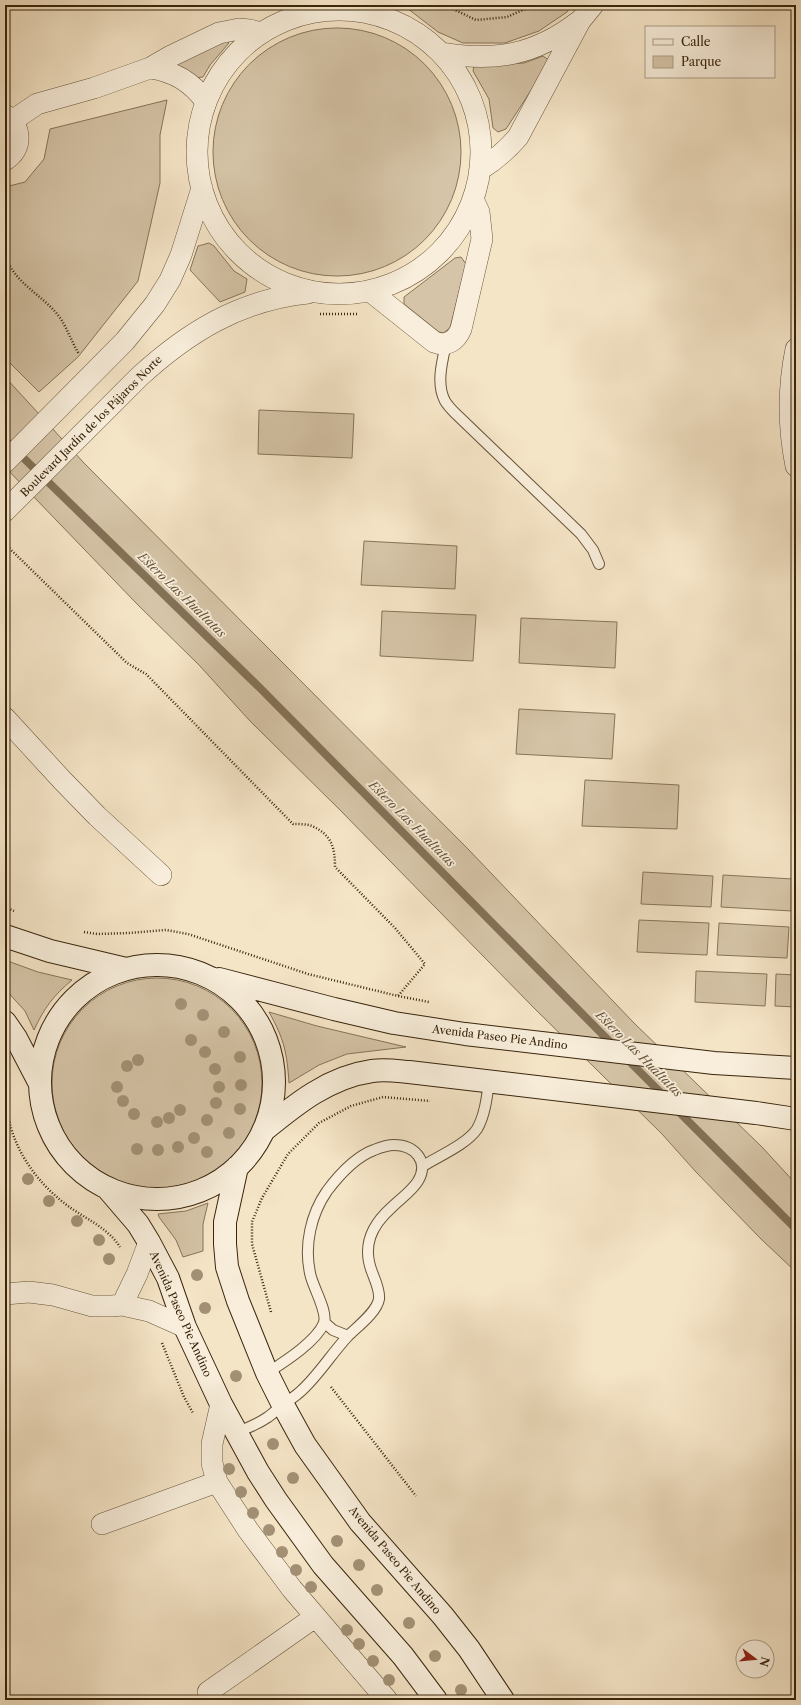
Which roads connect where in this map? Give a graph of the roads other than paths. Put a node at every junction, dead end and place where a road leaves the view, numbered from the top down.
1 (277, 5) edge
2 (593, 5) edge
3 (389, 12) edge
4 (580, 21) junction
5 (266, 30) junction
6 (442, 53) junction
7 (150, 68) junction
8 (206, 102) junction
9 (9, 118) edge
10 (5, 160) edge
11 (481, 169) junction
12 (202, 188) junction
13 (473, 199) junction
14 (370, 291) junction
15 (313, 292) junction
16 (446, 344) junction
17 (796, 349) edge
18 (5, 462) edge
19 (796, 466) edge
20 (5, 511) edge
21 (599, 564) dead end
22 (5, 718) edge
23 (161, 875) dead end
24 (5, 936) edge
25 (126, 969) junction
26 (208, 977) junction
27 (5, 1022) edge
28 (796, 1068) edge
29 (489, 1081) junction
30 (40, 1084) junction
31 (796, 1119) edge
32 (263, 1131) junction
33 (423, 1166) junction
34 (237, 1168) junction
35 (108, 1189) junction
36 (149, 1242) junction
37 (5, 1294) edge
38 (122, 1305) junction
39 (324, 1322) junction
40 (185, 1327) junction
41 (348, 1336) junction
42 (267, 1373) junction
43 (221, 1404) junction
44 (283, 1405) junction
45 (237, 1432) junction
46 (216, 1482) junction
47 (102, 1524) dead end
48 (315, 1617) junction
49 (208, 1692) dead end
50 (387, 1700) edge
51 (436, 1700) edge
52 (503, 1700) edge

1 - 5 street
2 - 4 street
3 - 5 street
3 - 6 street
4 - 6 street
4 - 11 street
5 - 7 street
5 - 8 street
6 - 11 street
7 - 8 street
7 - 9 street
8 - 12 street
9 - 10 street
11 - 13 street
12 - 15 street
12 - 18 street
13 - 14 street
13 - 16 street
14 - 15 street
14 - 16 street
15 - 20 street, Boulevard Jardín de los Pájaros Norte
16 - 21 lane
17 - 19 street
22 - 23 street
24 - 25 main road
25 - 26 main road
25 - 30 main road
26 - 28 main road, Avenida Paseo Pie Andino
26 - 32 main road
27 - 30 main road
29 - 31 main road
29 - 32 main road
29 - 33 lane
30 - 35 main road
32 - 34 main road
33 - 39 lane
33 - 41 lane
34 - 35 main road
34 - 42 main road, Avenida Paseo Pie Andino
35 - 36 main road, Avenida Paseo Pie Andino
36 - 38 street
36 - 40 main road, Avenida Paseo Pie Andino
37 - 38 street
38 - 40 street
39 - 41 lane
39 - 42 lane
40 - 43 main road, Avenida Paseo Pie Andino
41 - 44 lane
42 - 44 main road, Avenida Paseo Pie Andino
43 - 45 main road, Avenida Paseo Pie Andino
43 - 46 street
44 - 45 lane
44 - 52 main road, Avenida Paseo Pie Andino
45 - 51 main road, Avenida Paseo Pie Andino
46 - 47 street
46 - 48 street
48 - 49 street
48 - 50 street

